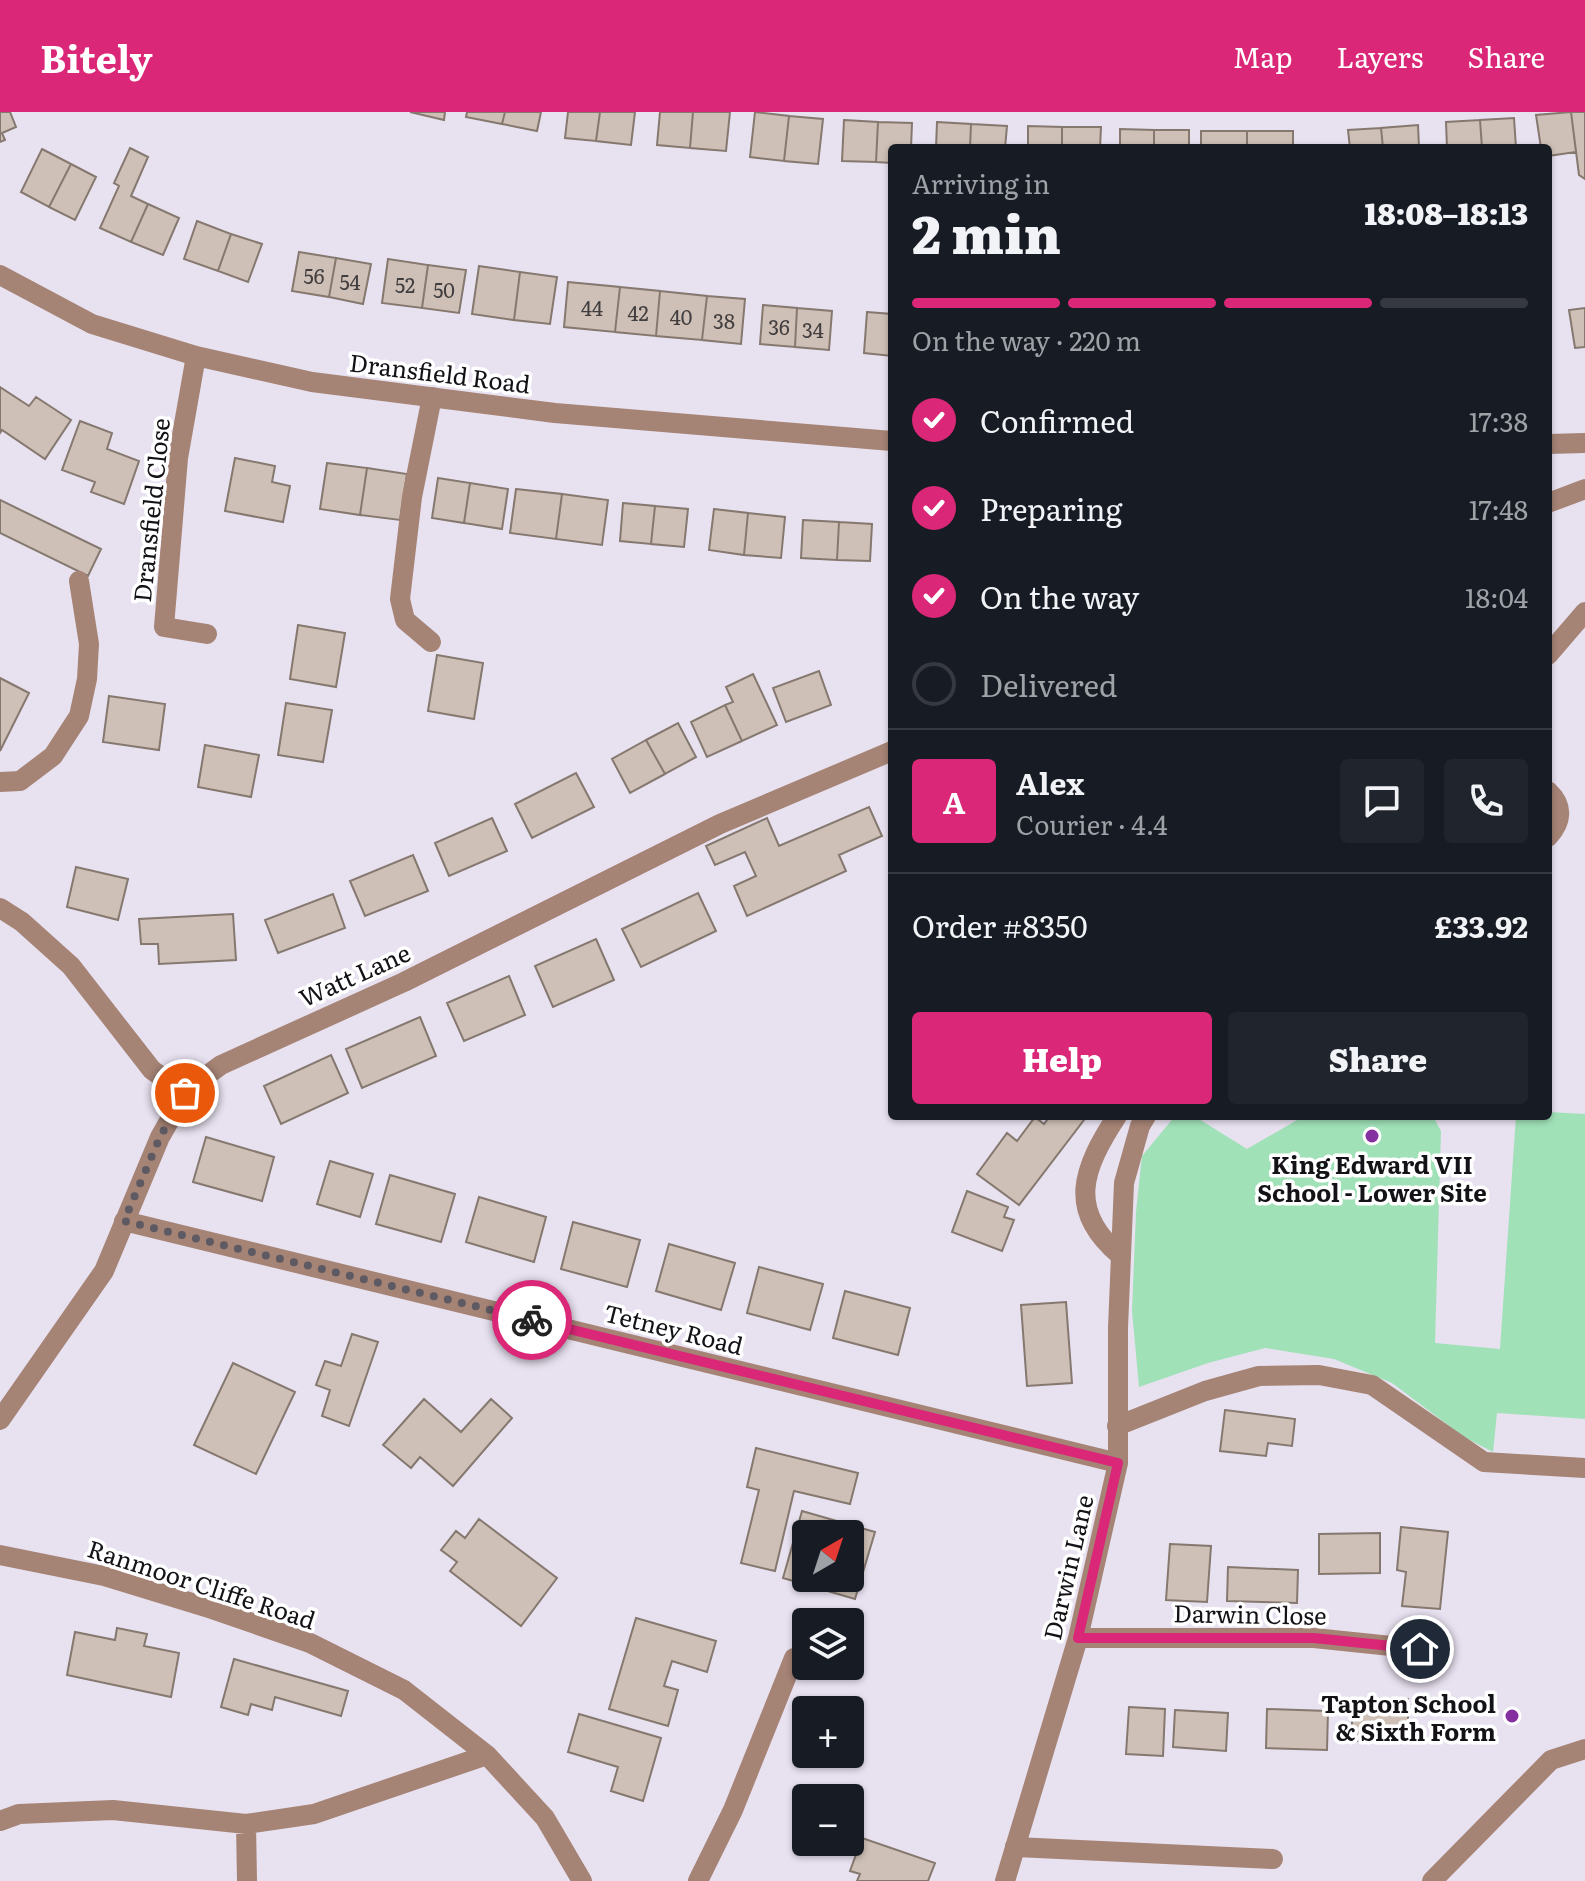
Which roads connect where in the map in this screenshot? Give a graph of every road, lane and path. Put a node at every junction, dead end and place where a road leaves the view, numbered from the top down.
1 (0, 275) edge
2 (196, 356) junction
3 (432, 397) junction
4 (888, 441) edge
5 (1585, 443) edge
6 (1552, 444) edge
7 (1585, 489) edge
8 (1552, 501) edge
9 (79, 581) dead end
10 (1585, 612) edge
11 (207, 634) dead end
12 (431, 642) dead end
13 (1552, 650) edge
14 (888, 753) edge
15 (0, 782) edge
16 (1552, 795) edge
17 (1552, 833) edge
18 (0, 908) edge
19 (185, 1093) junction
20 (1114, 1120) edge
21 (1144, 1120) edge
22 (124, 1221) junction
23 (1120, 1255) junction
24 (0, 1420) edge
25 (1117, 1426) junction
26 (1118, 1463) junction
27 (1585, 1468) edge
28 (0, 1555) edge
29 (1078, 1638) junction
30 (1420, 1649) dead end
31 (792, 1663) edge
32 (1585, 1749) edge
33 (487, 1755) junction
34 (0, 1821) edge
35 (246, 1824) junction
36 (1015, 1847) junction
37 (1273, 1859) dead end
38 (247, 1881) edge
39 (582, 1881) edge
40 (698, 1881) edge
41 (1005, 1881) edge
42 (1432, 1881) edge

1 - 2 street, Dransfield Road
2 - 3 street, Dransfield Road
2 - 11 street, Dransfield Close
3 - 4 street, Dransfield Road
3 - 12 street
5 - 6 street
7 - 8 street
9 - 15 street
10 - 13 street
14 - 19 street, Watt Lane
16 - 17 street
18 - 19 street
19 - 22 street, Watt Lane
20 - 23 street
21 - 23 street, Darwin Lane
22 - 24 street, Watt Lane
22 - 26 street, Tetney Road
23 - 25 street, Darwin Lane
25 - 26 street, Darwin Lane
25 - 27 street
26 - 29 street, Darwin Lane
28 - 33 street, Ranmoor Cliffe Road
29 - 30 street, Darwin Close
29 - 36 street, Darwin Lane
31 - 40 street
32 - 42 street
33 - 35 street
33 - 39 street, Ranmoor Cliffe Road
34 - 35 street
35 - 38 street
36 - 37 street
36 - 41 street, Darwin Lane

